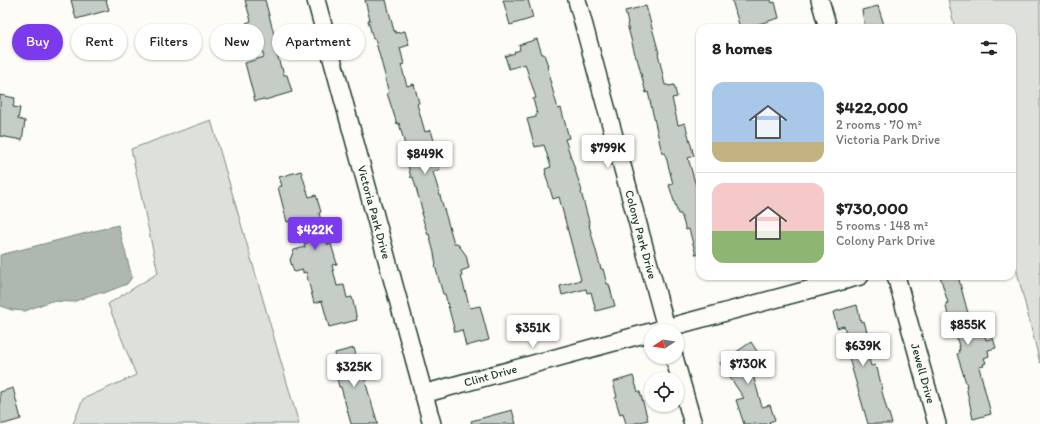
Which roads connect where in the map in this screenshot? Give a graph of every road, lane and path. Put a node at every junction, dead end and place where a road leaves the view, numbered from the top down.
1 (316, 0) edge
2 (577, 0) edge
3 (820, 0) edge
4 (827, 24) edge
5 (845, 280) edge
6 (897, 280) edge
7 (658, 324) edge
8 (684, 324) edge
9 (644, 335) edge
10 (676, 364) edge
11 (423, 394) junction
12 (432, 424) edge
13 (693, 424) edge
14 (936, 424) edge

1 - 11 street, Victoria Park Drive
2 - 7 street, Colony Park Drive
3 - 4 street
5 - 8 street, Clint Drive
6 - 14 street, Jewell Drive
9 - 11 street, Clint Drive
10 - 13 street
11 - 12 street, Victoria Park Drive

